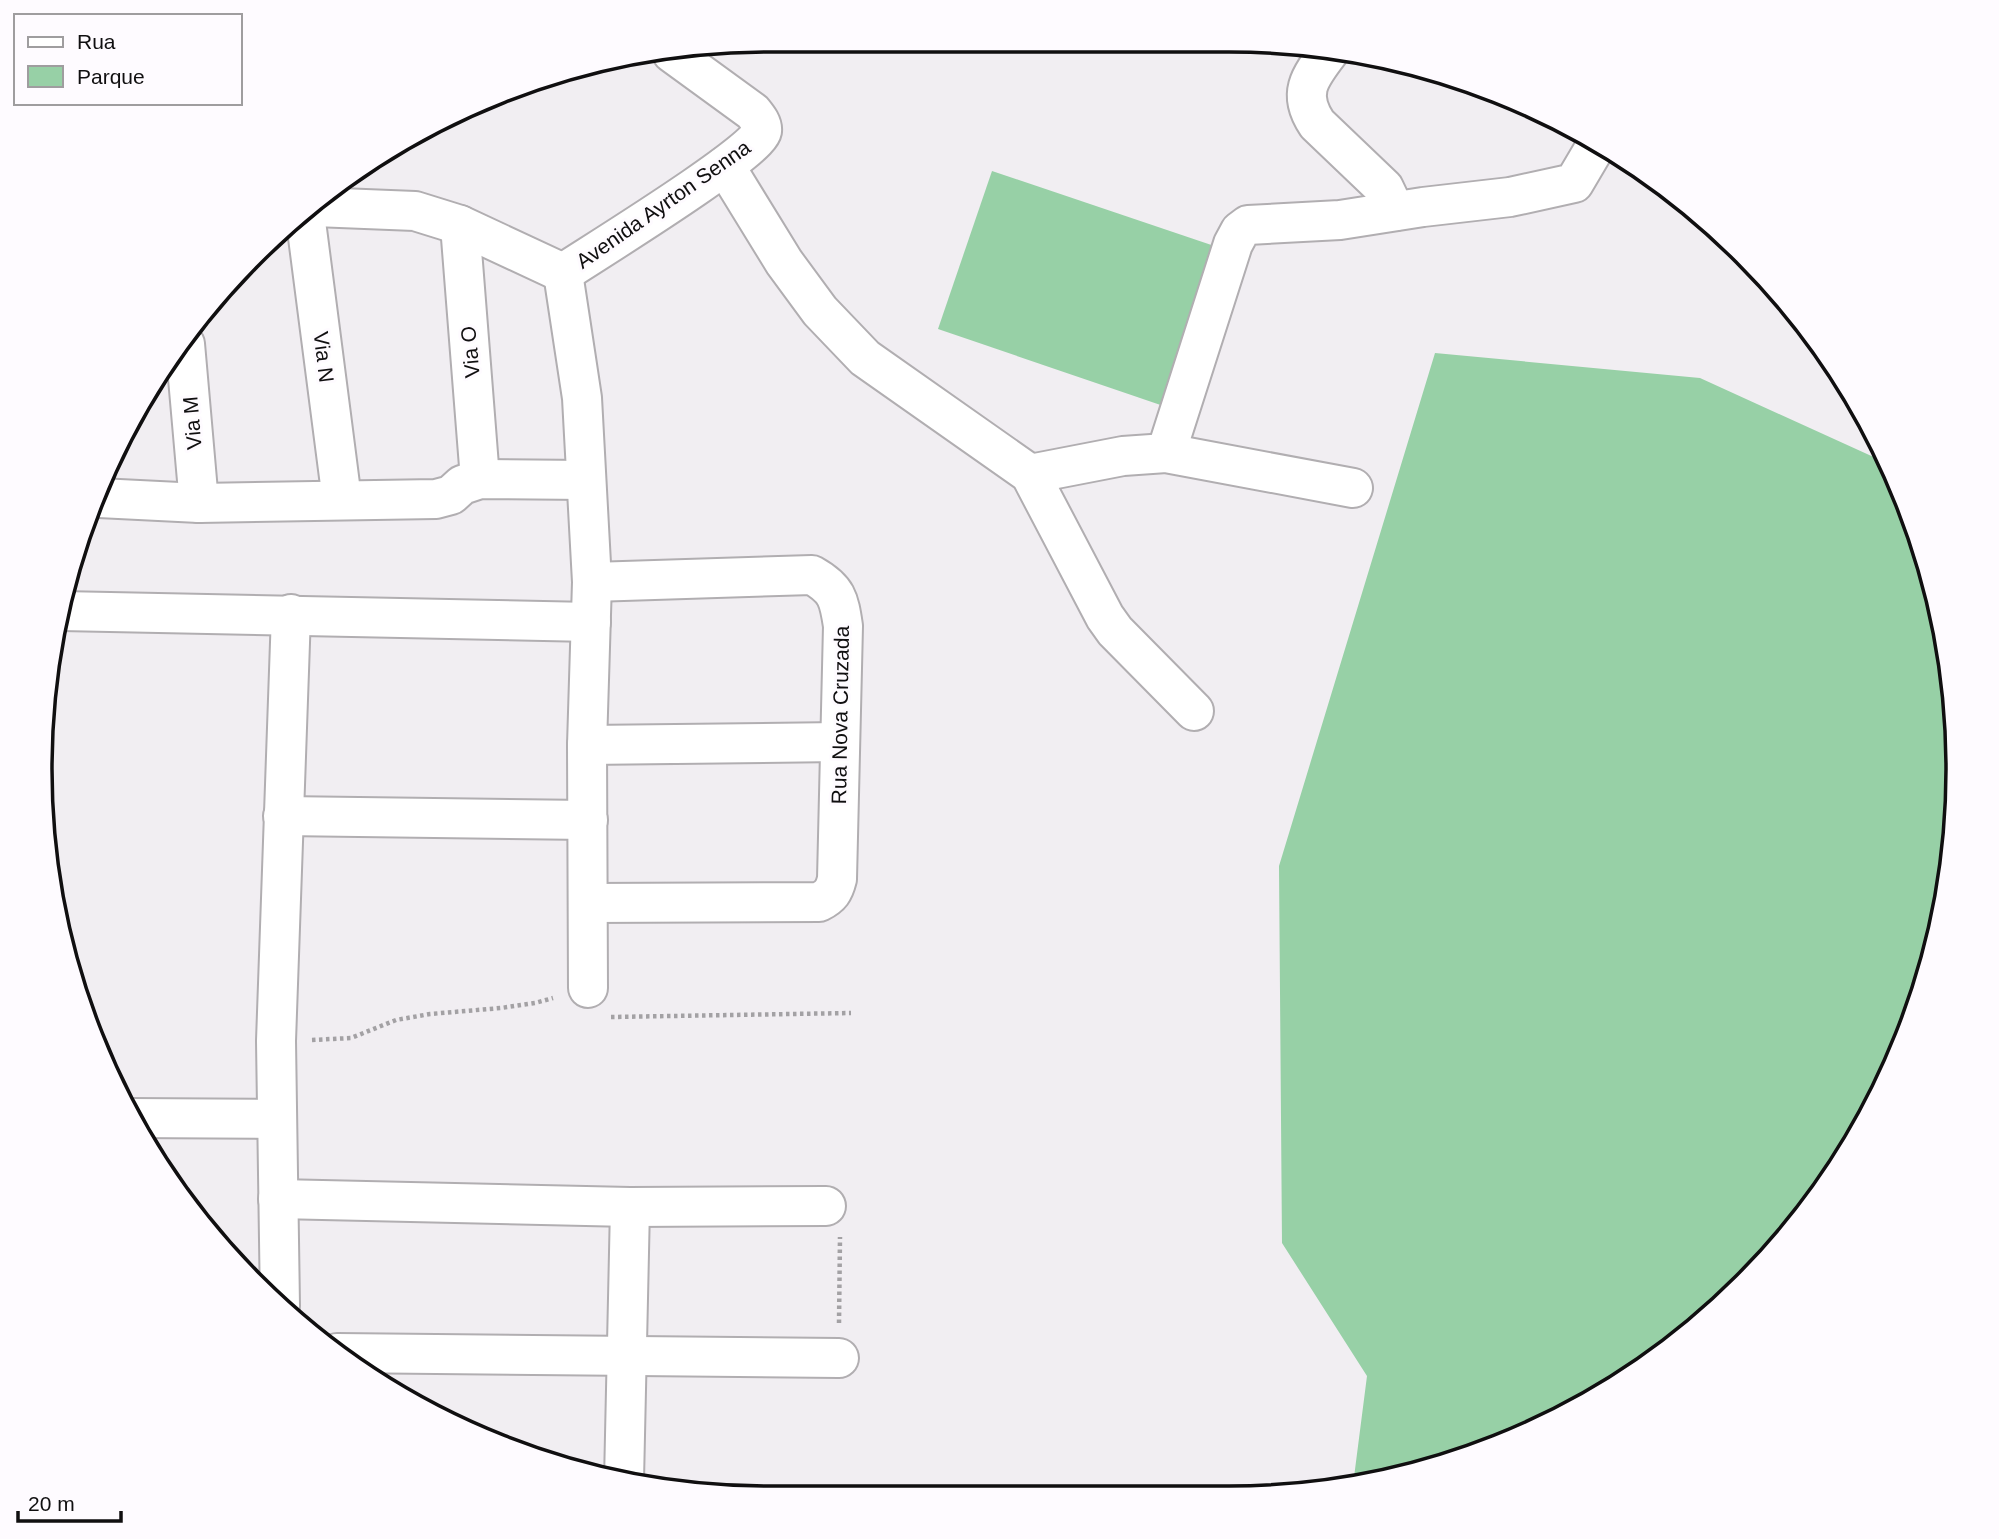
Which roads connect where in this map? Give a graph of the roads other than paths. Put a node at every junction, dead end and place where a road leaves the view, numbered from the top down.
1 (680, 59) edge
2 (1323, 59) edge
3 (1592, 152) edge
4 (725, 166) junction
5 (325, 207) edge
6 (1395, 211) junction
7 (306, 223) edge
8 (460, 225) junction
9 (563, 273) junction
10 (186, 354) edge
11 (1166, 453) junction
12 (1030, 474) junction
13 (480, 479) junction
14 (586, 480) junction
15 (1353, 488) dead end
16 (106, 498) edge
17 (342, 500) junction
18 (199, 503) junction
19 (592, 582) junction
20 (71, 611) edge
21 (291, 614) junction
22 (591, 622) junction
23 (1194, 711) dead end
24 (840, 742) junction
25 (587, 745) junction
26 (283, 816) junction
27 (588, 820) junction
28 (589, 903) junction
29 (588, 988) road end
30 (143, 1118) edge
31 (277, 1119) junction
32 (278, 1199) junction
33 (826, 1206) road end
34 (630, 1207) junction
35 (280, 1292) edge
36 (354, 1353) edge
37 (626, 1355) junction
38 (839, 1358) road end
39 (624, 1472) edge

1 - 4 street, Avenida Ayrton Senna
2 - 6 street
3 - 6 street
4 - 9 street, Avenida Ayrton Senna
4 - 12 street
5 - 8 street, Avenida Ayrton Senna
6 - 11 street
7 - 17 street, Via N
8 - 9 street, Avenida Ayrton Senna
8 - 13 street, Via O
9 - 14 street
10 - 18 street, Via M
11 - 12 street
11 - 15 street
12 - 23 street
13 - 14 street
13 - 17 street
14 - 19 street
16 - 18 street
17 - 18 street
19 - 22 street
19 - 24 street, Rua Nova Cruzada
20 - 21 street
21 - 22 street
21 - 26 street
22 - 25 street
24 - 25 street
24 - 28 street, Rua Nova Cruzada
25 - 27 street
26 - 27 street
26 - 31 street
27 - 28 street
28 - 29 street
30 - 31 street
31 - 32 street
32 - 34 street
32 - 35 street
33 - 34 street
34 - 37 street
36 - 37 street
37 - 38 street
37 - 39 street

